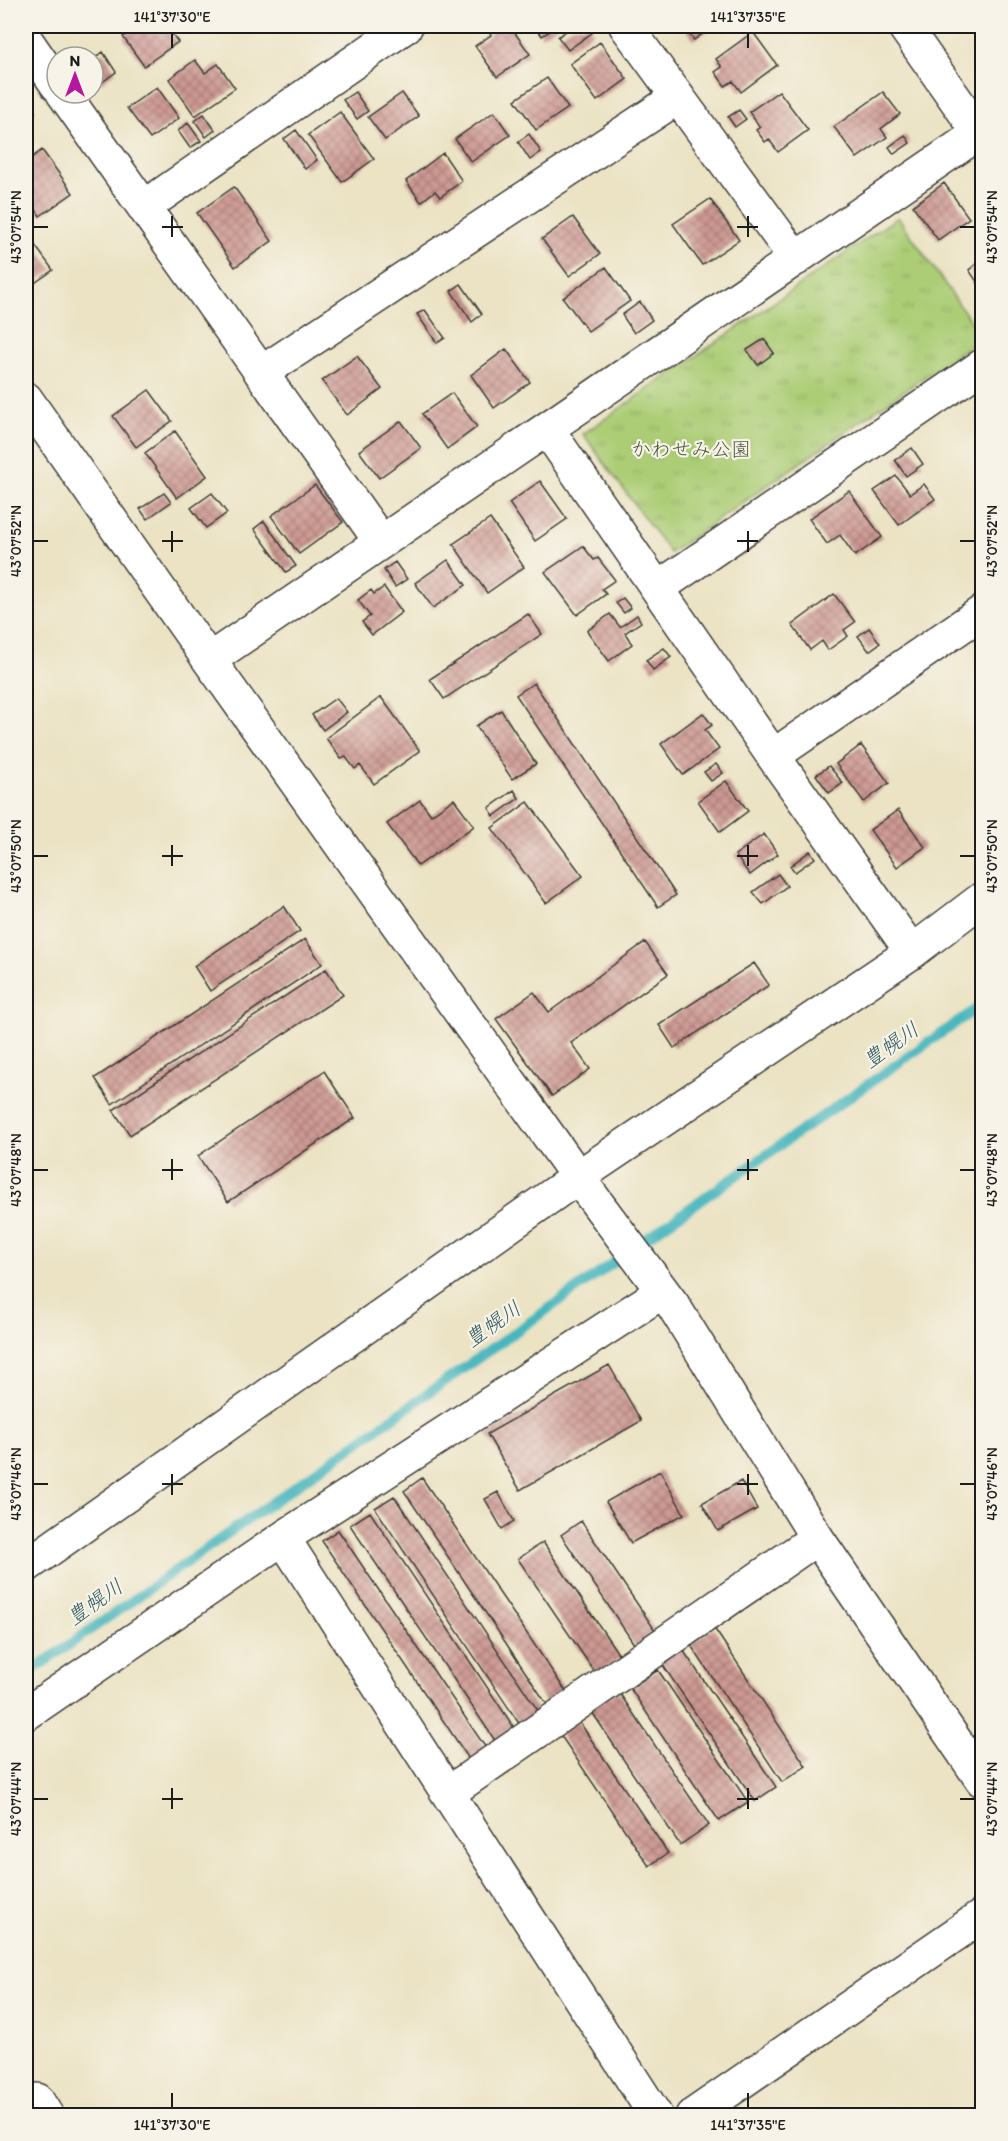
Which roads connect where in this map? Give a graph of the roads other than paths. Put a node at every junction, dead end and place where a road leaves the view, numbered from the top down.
1 (41, 26) edge
2 (406, 26) edge
3 (626, 26) edge
4 (904, 26) edge
5 (26, 39) edge
6 (45, 67) edge
7 (678, 97) junction
8 (72, 105) edge
9 (982, 134) edge
10 (144, 207) junction
11 (796, 259) junction
12 (982, 366) edge
13 (261, 373) junction
14 (26, 399) edge
15 (547, 429) junction
16 (381, 542) junction
17 (658, 588) junction
18 (982, 612) edge
19 (209, 660) junction
20 (773, 756) junction
21 (982, 899) edge
22 (912, 952) junction
23 (583, 1184) junction
24 (662, 1292) junction
25 (283, 1538) junction
26 (817, 1538) junction
27 (26, 1566) edge
28 (26, 1714) edge
29 (982, 1780) edge
30 (448, 1793) junction
31 (982, 1916) edge
32 (656, 2115) edge
33 (692, 2115) edge

1 - 5 street
2 - 10 street
3 - 7 street
4 - 9 street
5 - 6 street
7 - 11 street
7 - 13 street
8 - 10 street
9 - 11 street
10 - 13 street
11 - 15 street
12 - 17 street
13 - 16 street
14 - 19 street
15 - 16 street
15 - 17 street
16 - 19 street
17 - 20 street
18 - 20 street
19 - 23 street
20 - 22 street
21 - 22 street
22 - 23 street
23 - 24 street
23 - 27 street
24 - 25 street
24 - 26 street
25 - 28 street
25 - 30 street
26 - 29 street
26 - 30 street
30 - 32 street
31 - 33 street

